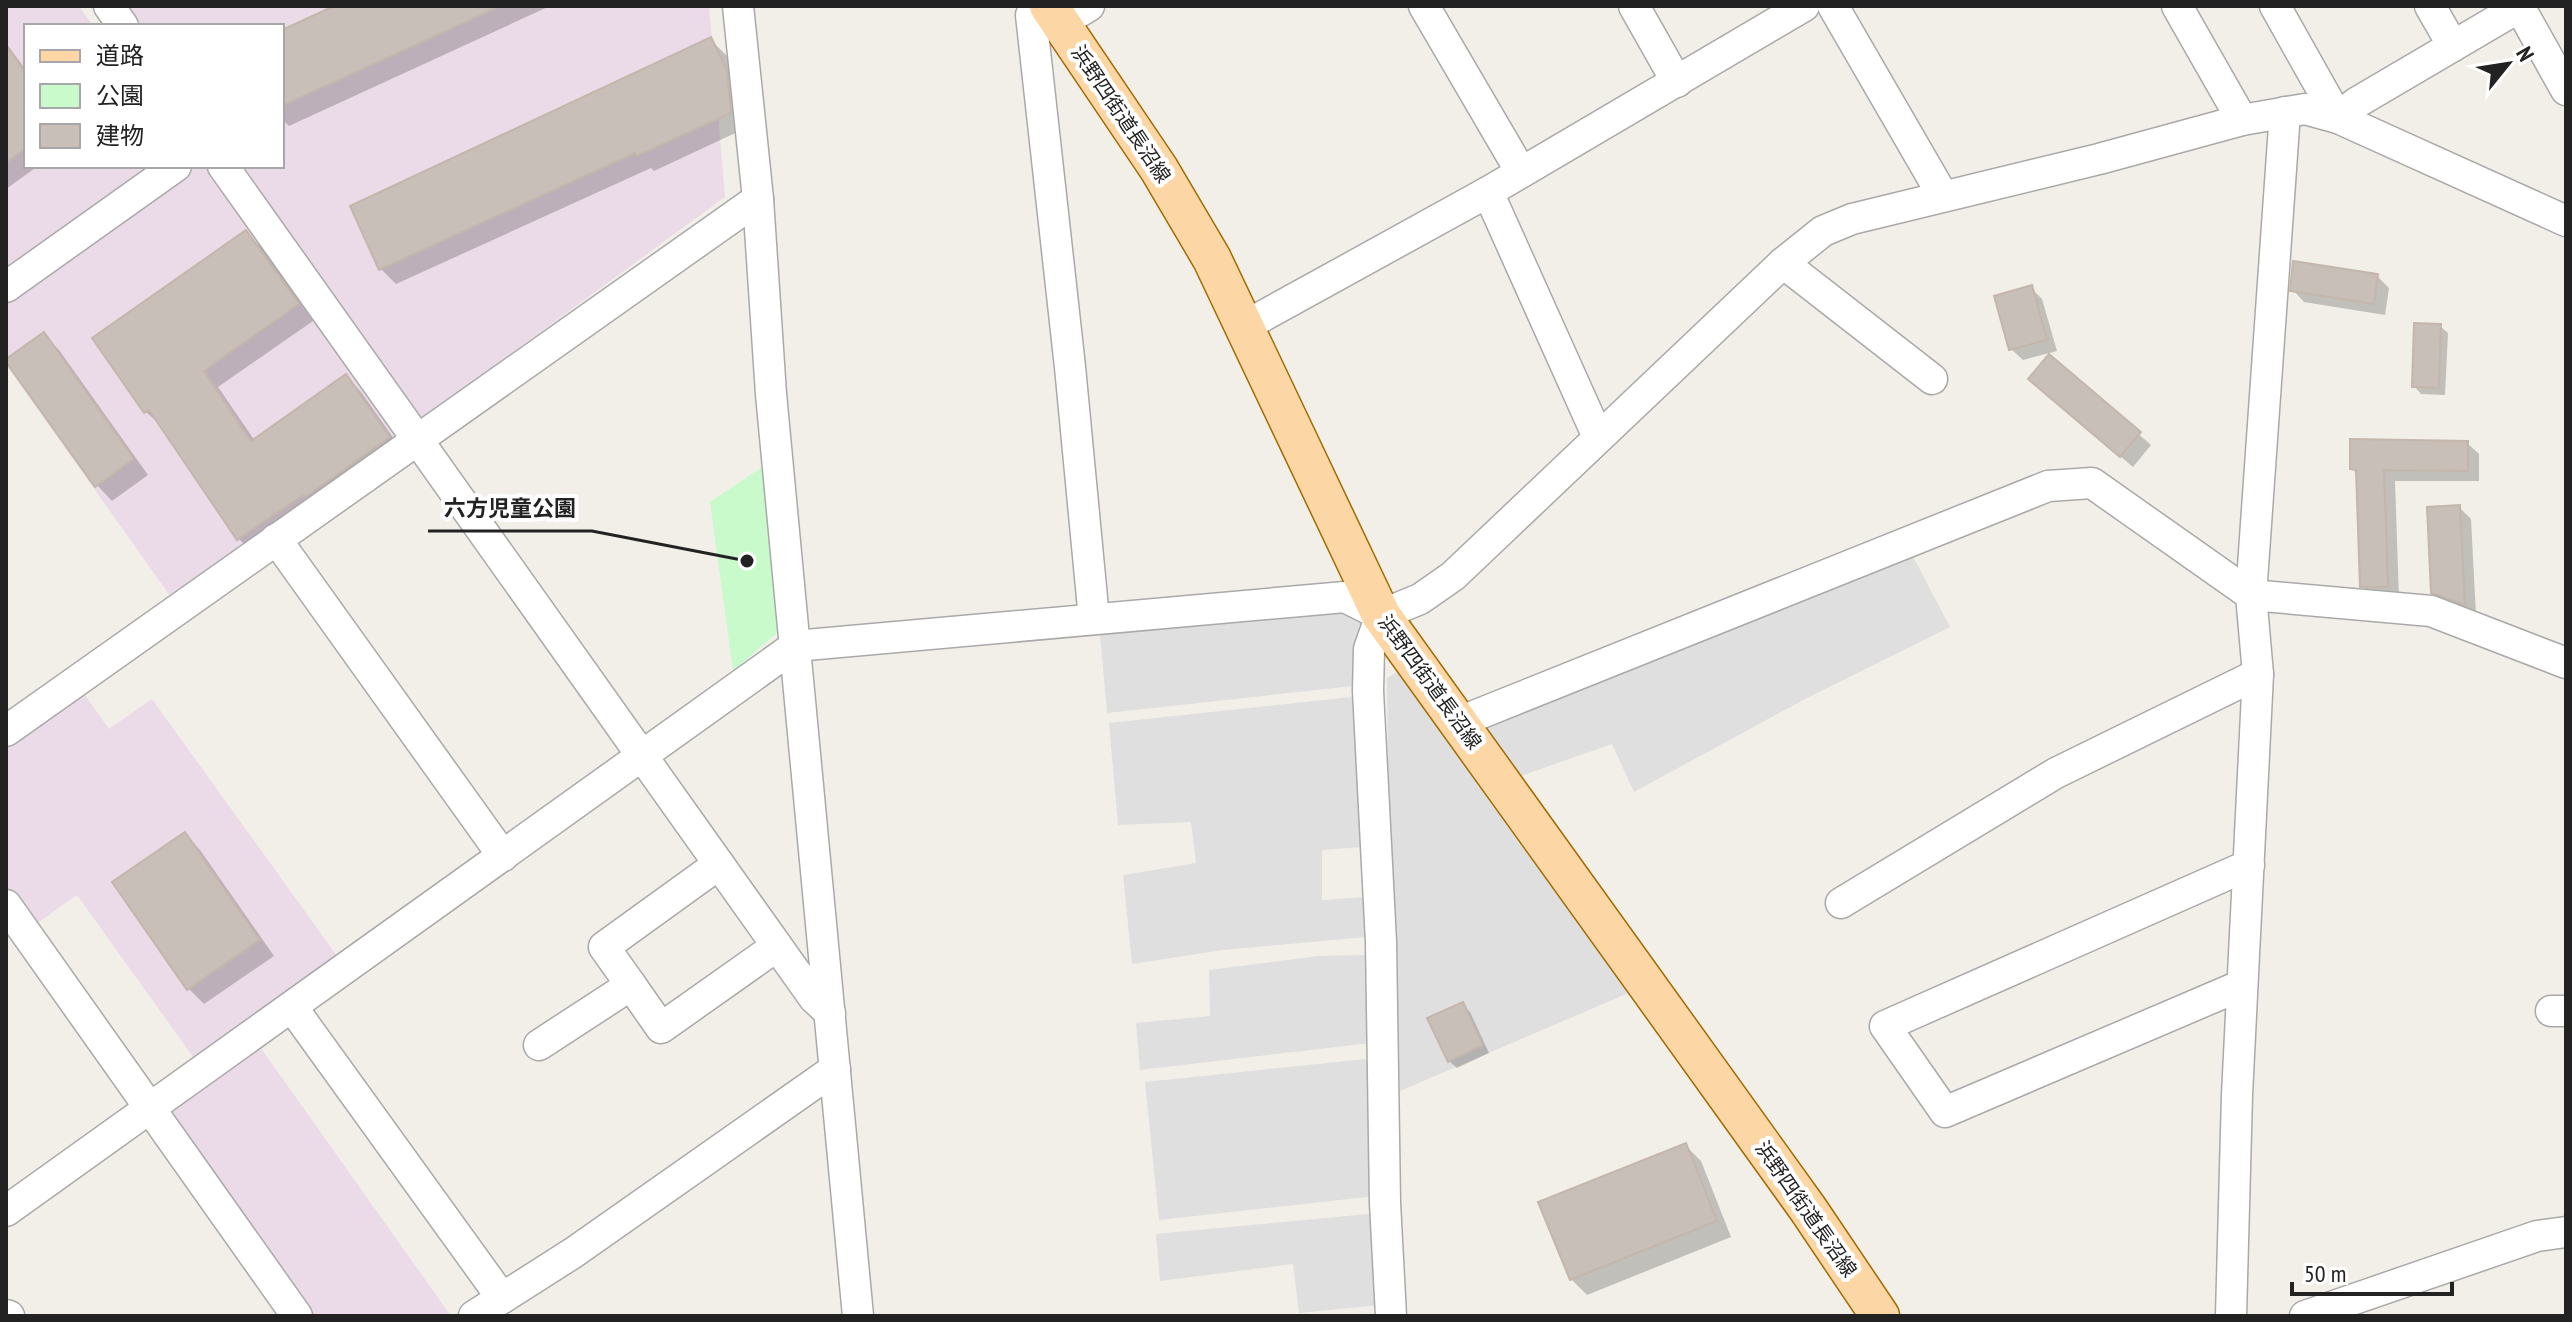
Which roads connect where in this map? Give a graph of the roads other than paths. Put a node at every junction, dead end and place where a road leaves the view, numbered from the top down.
1 (109, 6) edge
2 (738, 6) edge
3 (1424, 6) edge
4 (1634, 6) edge
5 (1804, 6) edge
6 (1833, 6) edge
7 (2177, 6) edge
8 (2275, 6) edge
9 (2430, 6) edge
10 (2520, 6) edge
11 (1058, 10) edge
12 (122, 24) edge
13 (2453, 46) junction
14 (1677, 82) junction
15 (2566, 90) edge
16 (2285, 112) junction
17 (2338, 118) junction
18 (2242, 120) junction
19 (173, 168) edge
20 (224, 168) edge
21 (1521, 172) junction
22 (1488, 192) junction
23 (1943, 196) junction
24 (758, 199) junction
25 (2566, 221) edge
26 (1783, 263) junction
27 (6, 287) edge
28 (1245, 326) junction
29 (1932, 379) dead end
30 (1598, 437) junction
31 (417, 438) junction
32 (276, 539) junction
33 (2251, 595) junction
34 (1381, 615) junction
35 (1094, 619) junction
36 (795, 646) junction
37 (2566, 663) edge
38 (2258, 674) junction
39 (1459, 722) junction
40 (6, 731) edge
41 (643, 756) junction
42 (503, 856) junction
43 (719, 864) junction
44 (2249, 865) junction
45 (1841, 903) dead end
46 (6, 905) edge
47 (777, 946) junction
48 (631, 985) junction
49 (2242, 985) junction
50 (292, 1007) junction
51 (830, 1013) junction
52 (539, 1045) dead end
53 (835, 1069) junction
54 (151, 1108) junction
55 (6, 1211) edge
56 (2566, 1232) edge
57 (502, 1298) junction
58 (297, 1316) edge
59 (474, 1316) edge
60 (858, 1316) edge
61 (1391, 1316) edge
62 (1880, 1316) edge
63 (2231, 1316) edge
64 (2305, 1316) edge

1 - 12 street
2 - 24 street
3 - 21 street
4 - 14 street
5 - 14 street
6 - 23 street
7 - 18 street
8 - 17 street
9 - 13 street
10 - 13 street
10 - 15 street
11 - 28 main road, 浜野四街道長沼線
11 - 35 street
13 - 17 street
14 - 21 street
16 - 17 street
16 - 18 street
16 - 33 street
17 - 25 street
18 - 23 street
19 - 27 street
20 - 31 street
21 - 22 street
22 - 28 street
22 - 30 street
23 - 26 street
24 - 31 street
24 - 36 street
26 - 29 street
26 - 30 street
28 - 34 main road, 浜野四街道長沼線
30 - 34 street
31 - 32 street
31 - 41 street
32 - 40 street
32 - 42 street
33 - 37 street
33 - 38 street
33 - 39 street
34 - 35 street
34 - 39 main road, 浜野四街道長沼線
34 - 61 street
35 - 36 street
36 - 41 street
36 - 51 street
38 - 44 street
38 - 45 street
39 - 62 main road, 浜野四街道長沼線
41 - 42 street
41 - 43 street
42 - 50 street
43 - 47 street
43 - 48 street
44 - 49 street
44 - 49 street
46 - 54 street
47 - 48 street
47 - 51 street
48 - 52 street
49 - 63 street
50 - 54 street
50 - 57 street
51 - 53 street
53 - 57 street
53 - 60 street
54 - 55 street
54 - 58 street
56 - 64 street
57 - 59 street

